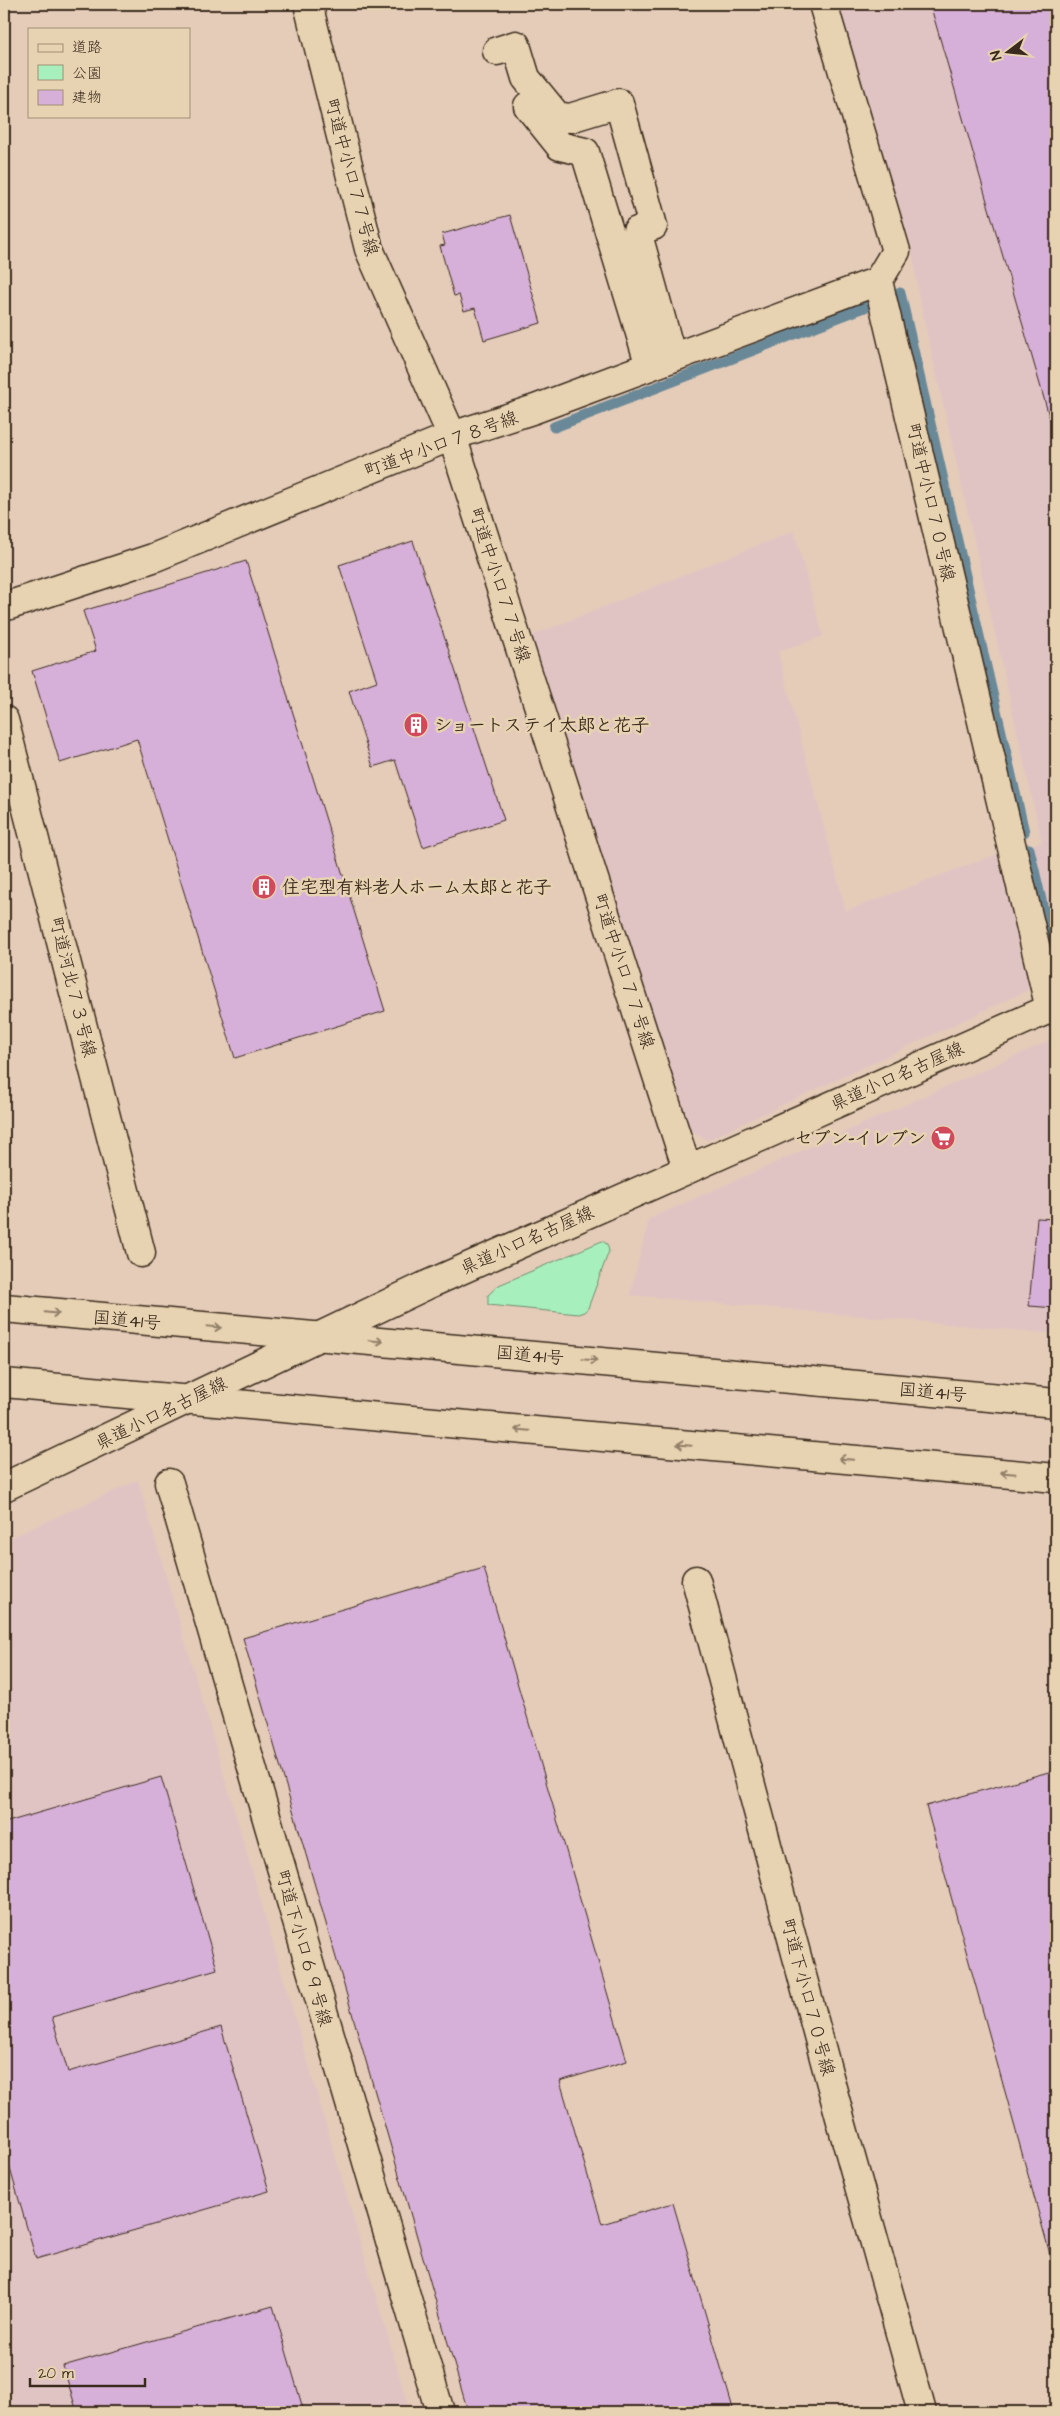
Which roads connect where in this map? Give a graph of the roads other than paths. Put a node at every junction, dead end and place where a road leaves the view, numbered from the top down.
1 (308, 4) edge
2 (823, 4) edge
3 (878, 281) junction
4 (661, 362) junction
5 (452, 436) junction
6 (4, 607) edge
7 (4, 720) edge
8 (1053, 1008) edge
9 (687, 1169) junction
10 (141, 1253) dead end
11 (4, 1308) edge
12 (319, 1336) junction
13 (4, 1382) edge
14 (189, 1399) junction
15 (1056, 1403) edge
16 (1056, 1478) edge
17 (169, 1483) dead end
18 (4, 1488) edge
19 (696, 1580) dead end
20 (440, 2412) edge
21 (922, 2412) edge

1 - 5 main road, 町道中小口７７号線
2 - 3 main road
3 - 4 main road, 町道中小口７８号線
3 - 8 main road, 町道中小口７０号線
4 - 4 main road
4 - 5 main road, 町道中小口７８号線
5 - 6 main road, 町道中小口７８号線
5 - 9 main road, 町道中小口７７号線
7 - 10 main road, 町道河北７３号線
8 - 9 main road, 県道小口名古屋線
9 - 12 main road, 県道小口名古屋線
11 -> 12 main road, 国道41号
12 - 14 main road, 県道小口名古屋線
12 -> 15 main road, 国道41号
13 - 14 main road
16 -> 14 main road
14 - 18 main road, 県道小口名古屋線
17 - 20 main road, 町道下小口６９号線
19 - 21 main road, 町道下小口７０号線

